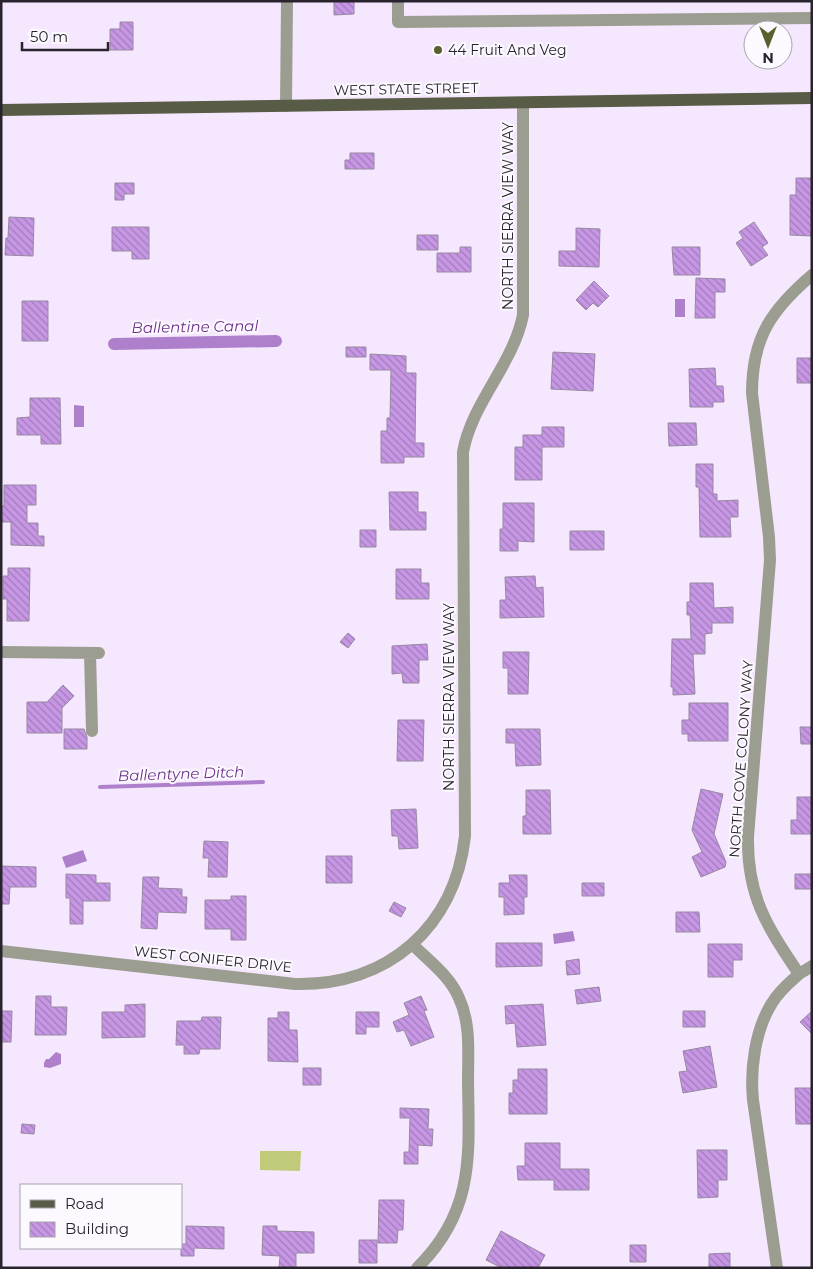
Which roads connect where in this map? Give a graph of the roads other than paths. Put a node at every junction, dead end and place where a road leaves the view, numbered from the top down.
1 (287, 1) edge
2 (398, 1) edge
3 (812, 18) edge
4 (812, 98) edge
5 (523, 103) junction
6 (286, 106) junction
7 (1, 110) edge
8 (812, 275) edge
9 (1, 652) edge
10 (92, 731) dead end
11 (412, 944) junction
12 (1, 951) edge
13 (812, 966) edge
14 (799, 974) junction
15 (426, 1265) edge
16 (777, 1268) edge

1 - 6 street
2 - 3 street
4 - 5 main road, WEST STATE STREET
5 - 6 main road, WEST STATE STREET
5 - 11 street, NORTH SIERRA VIEW WAY
6 - 7 main road, WEST STATE STREET
8 - 14 street, NORTH COVE COLONY WAY
9 - 10 street
11 - 12 street, WEST CONIFER DRIVE
11 - 15 street
13 - 14 street
14 - 16 street

